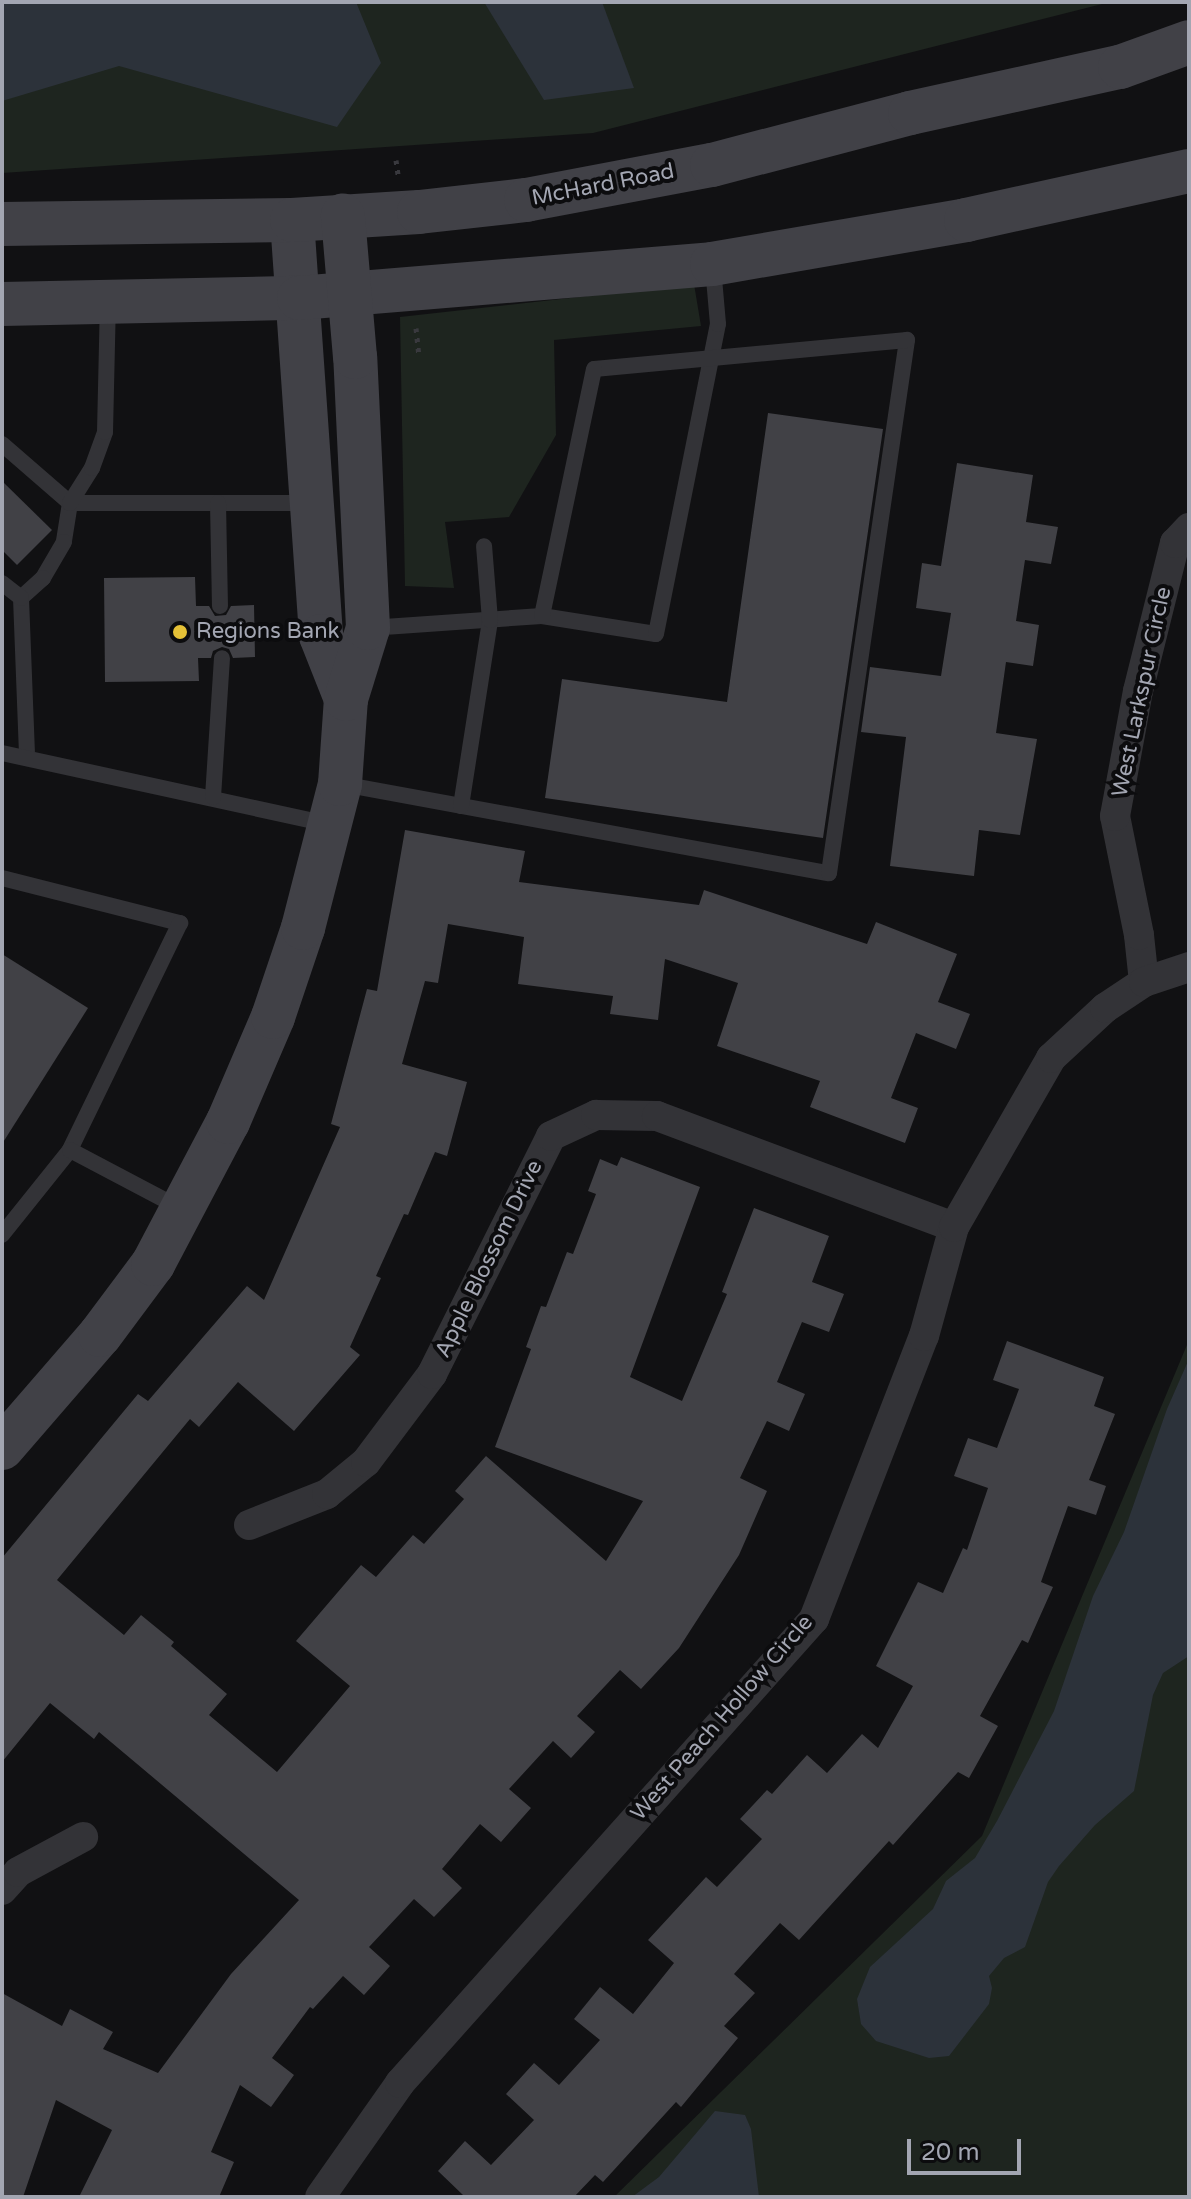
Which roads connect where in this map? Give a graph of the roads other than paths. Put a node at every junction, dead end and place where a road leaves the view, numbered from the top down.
1 (1189, 42) edge
2 (1189, 171) edge
3 (343, 216) junction
4 (292, 220) junction
5 (2, 224) edge
6 (712, 264) junction
7 (350, 295) junction
8 (299, 298) junction
9 (108, 302) junction
10 (2, 304) edge
11 (711, 358) junction
12 (2, 444) edge
13 (70, 503) junction
14 (218, 503) junction
15 (311, 503) junction
16 (1182, 536) edge
17 (484, 546) dead end
18 (2, 583) edge
19 (21, 598) junction
20 (220, 606) dead end
21 (542, 616) junction
22 (490, 620) junction
23 (368, 628) junction
24 (222, 658) dead end
25 (346, 699) junction
26 (2, 753) edge
27 (27, 756) junction
28 (213, 797) junction
29 (336, 804) junction
30 (461, 806) junction
31 (2, 878) edge
32 (1189, 967) edge
33 (1144, 982) junction
34 (70, 1150) junction
35 (183, 1210) junction
36 (954, 1227) junction
37 (2, 1235) edge
38 (2, 1448) edge
39 (249, 1525) dead end
40 (83, 1837) dead end
41 (2, 1890) edge
42 (320, 2197) edge

1 - 3 main road, McHard Road
2 - 6 main road
3 - 4 main road, McHard Road
3 - 7 main road
4 - 5 main road, McHard Road
4 - 8 main road
6 - 7 main road
6 - 11 lane
7 - 8 main road
7 - 23 main road
8 - 9 main road
8 - 15 main road
9 - 10 main road
9 - 13 lane
11 - 21 lane
11 - 21 lane
11 - 30 lane
12 - 13 lane
13 - 14 lane
13 - 19 lane
14 - 15 lane
14 - 20 lane
15 - 25 main road
16 - 33 street, West Larkspur Circle
17 - 22 lane
18 - 19 lane
19 - 27 lane
21 - 22 lane
22 - 23 lane
22 - 30 lane
23 - 25 main road
24 - 28 lane
25 - 29 main road
26 - 27 lane
27 - 28 lane
28 - 29 lane
29 - 30 lane
29 - 35 main road
31 - 34 lane
32 - 33 street, West Peach Hollow Circle
33 - 36 street, West Peach Hollow Circle
34 - 35 lane
34 - 37 lane
35 - 38 main road
36 - 39 street, Apple Blossom Drive
36 - 42 street, West Peach Hollow Circle
40 - 41 street

